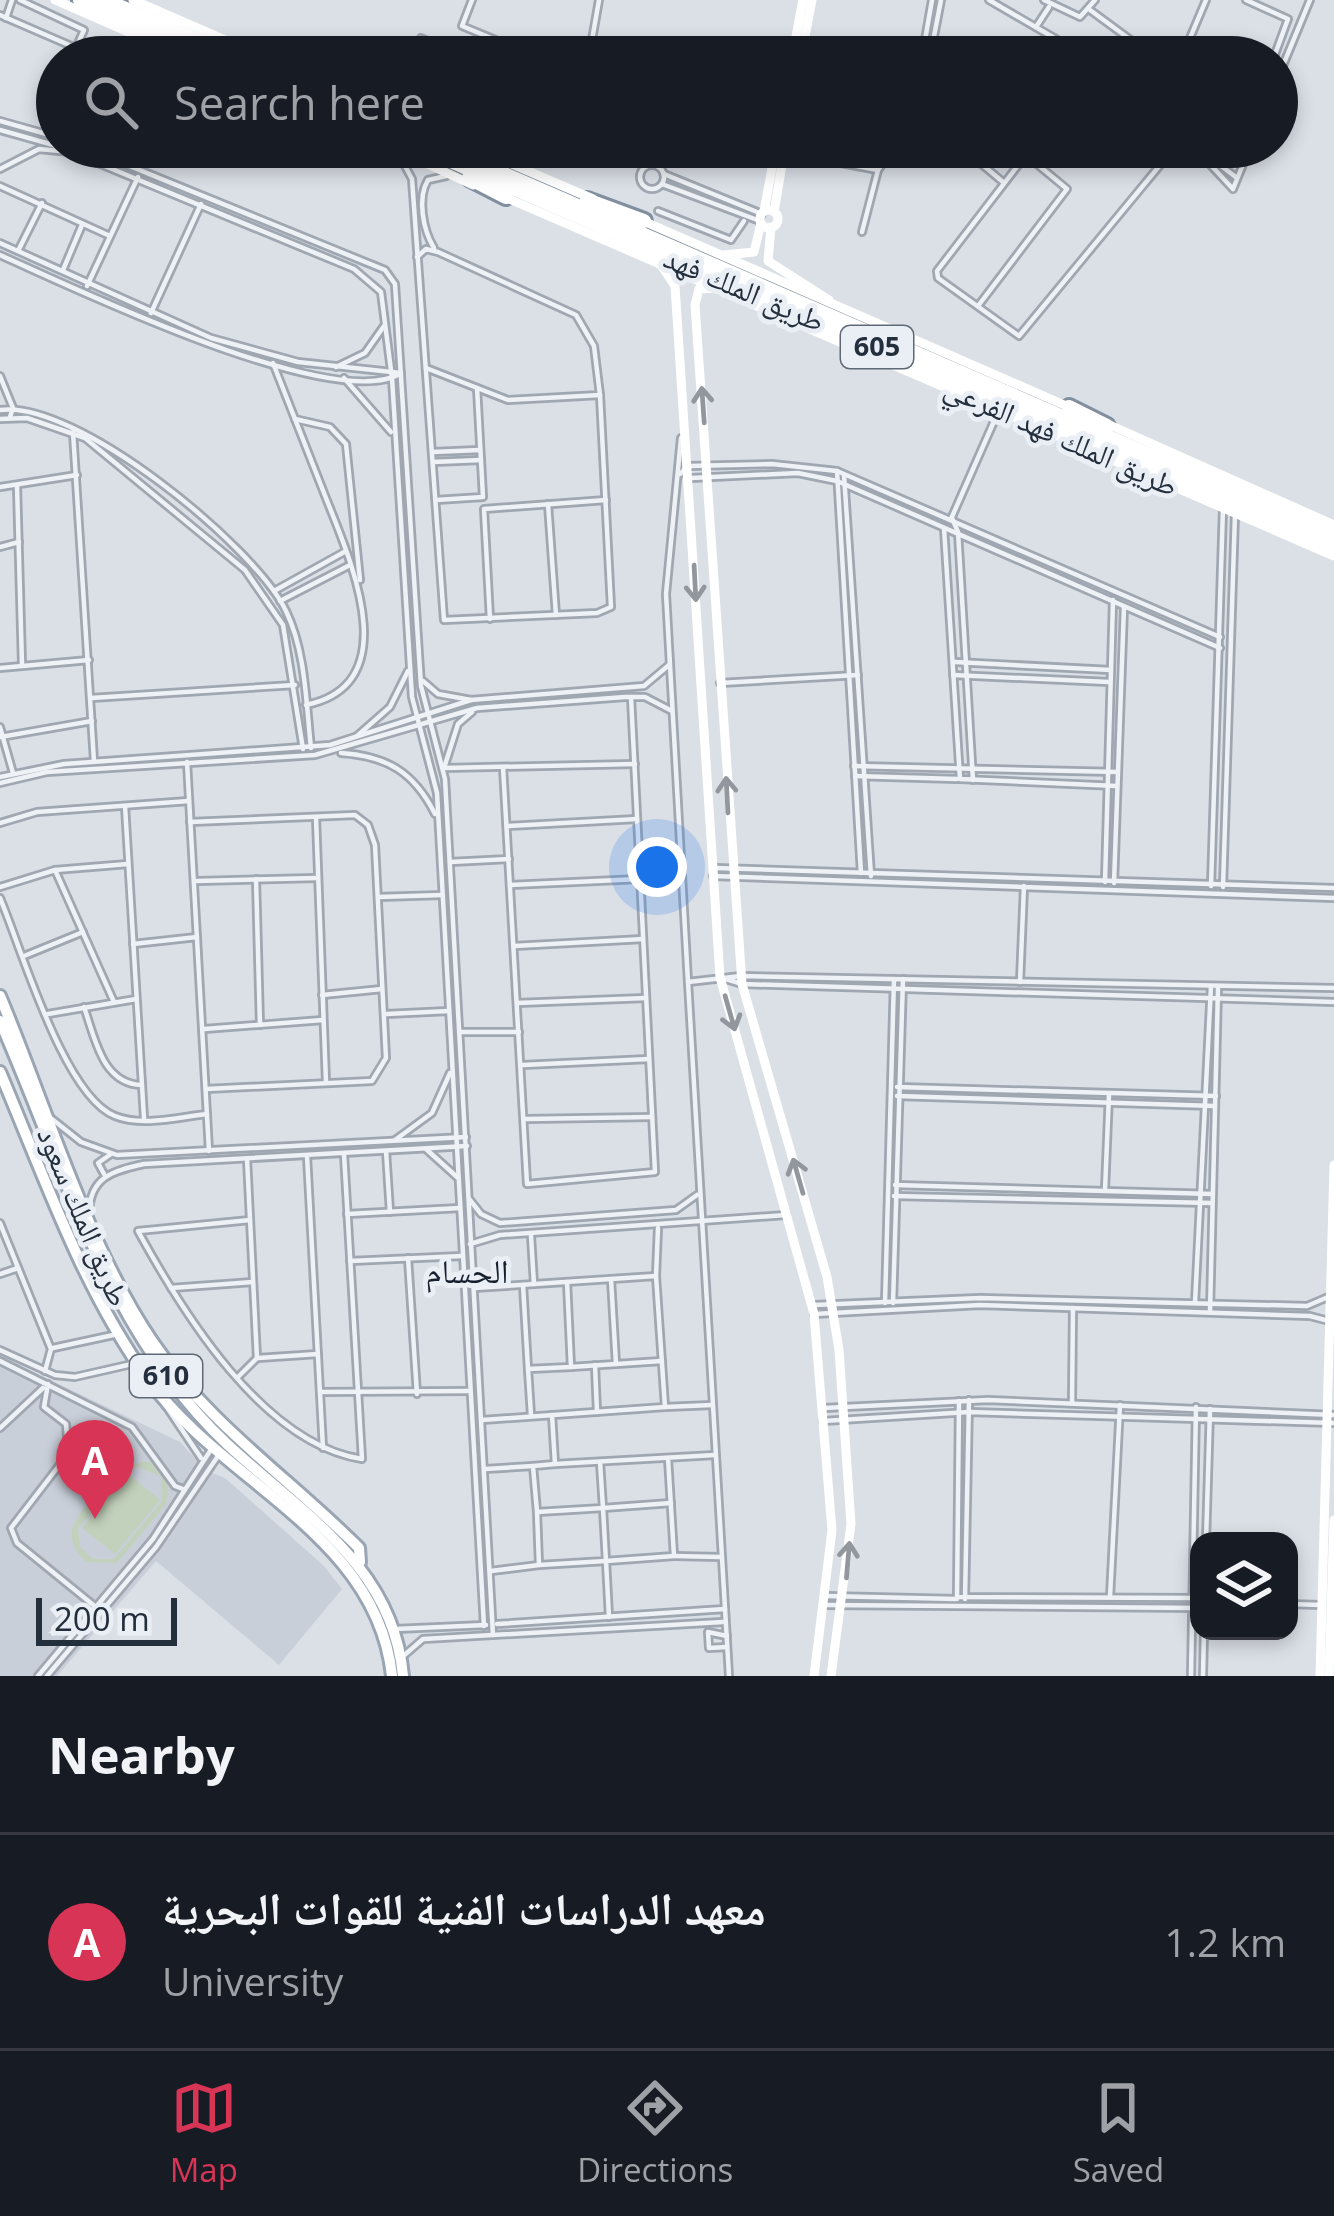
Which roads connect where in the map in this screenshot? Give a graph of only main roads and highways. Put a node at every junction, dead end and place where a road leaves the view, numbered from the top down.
1 (55, 0) edge
2 (80, 0) edge
3 (105, 0) edge
4 (134, 0) edge
5 (807, 0) edge
6 (136, 36) edge
7 (163, 36) edge
8 (188, 36) edge
9 (216, 36) edge
10 (801, 36) edge
11 (434, 168) edge
12 (454, 168) edge
13 (464, 168) edge
14 (494, 168) edge
15 (502, 168) edge
16 (521, 168) edge
17 (777, 168) edge
18 (506, 197) junction
19 (765, 218) junction
20 (644, 221) junction
21 (714, 254) junction
22 (658, 262) junction
23 (720, 288) junction
24 (838, 308) junction
25 (774, 313) junction
26 (967, 386) junction
27 (1069, 407) junction
28 (1229, 488) junction
29 (1334, 525) edge
30 (1334, 535) edge
31 (1334, 554) edge
32 (0, 995) edge
33 (0, 1021) edge
34 (0, 1072) edge
35 (1334, 1165) edge
36 (1330, 1419) edge
37 (1334, 1520) edge
38 (360, 1565) junction
39 (1333, 1568) edge
40 (392, 1676) edge
41 (403, 1676) edge
42 (814, 1676) edge
43 (831, 1676) edge
44 (1325, 1676) edge

1 - 6 main road
2 - 7 highway
3 - 8 highway
4 - 9 main road
5 - 10 main road
11 - 18 main road, طريق الملك فهد الفرعي
12 - 18 highway
13 - 26 highway, طريق الملك فهد / 605
14 - 28 highway, طريق الملك فهد / 605
15 - 20 highway
16 - 20 main road, طريق الملك فهد الفرعي
17 - 19 main road
18 - 22 main road, طريق الملك فهد الفرعي
19 - 21 main road
19 - 24 main road
20 - 21 main road, طريق الملك فهد الفرعي
21 - 24 main road, طريق الملك فهد الفرعي
22 - 23 main road, طريق الملك فهد الفرعي
22 -> 42 main road
23 - 25 main road, طريق الملك فهد الفرعي
43 -> 23 main road
24 - 27 main road, طريق الملك فهد الفرعي
25 - 26 highway
25 - 31 main road, طريق الملك فهد الفرعي
26 - 31 highway, طريق الملك فهد / 605
27 - 28 highway
27 - 29 main road, طريق الملك فهد الفرعي
28 - 30 highway, طريق الملك فهد / 605
32 - 38 main road
33 - 38 main road, طريق الملك سعود / 610
34 - 40 main road, طريق الملك سعود / 610
35 - 36 main road
36 - 44 main road
37 - 39 main road
38 - 41 main road, طريق الملك سعود / 610
39 - 44 main road

